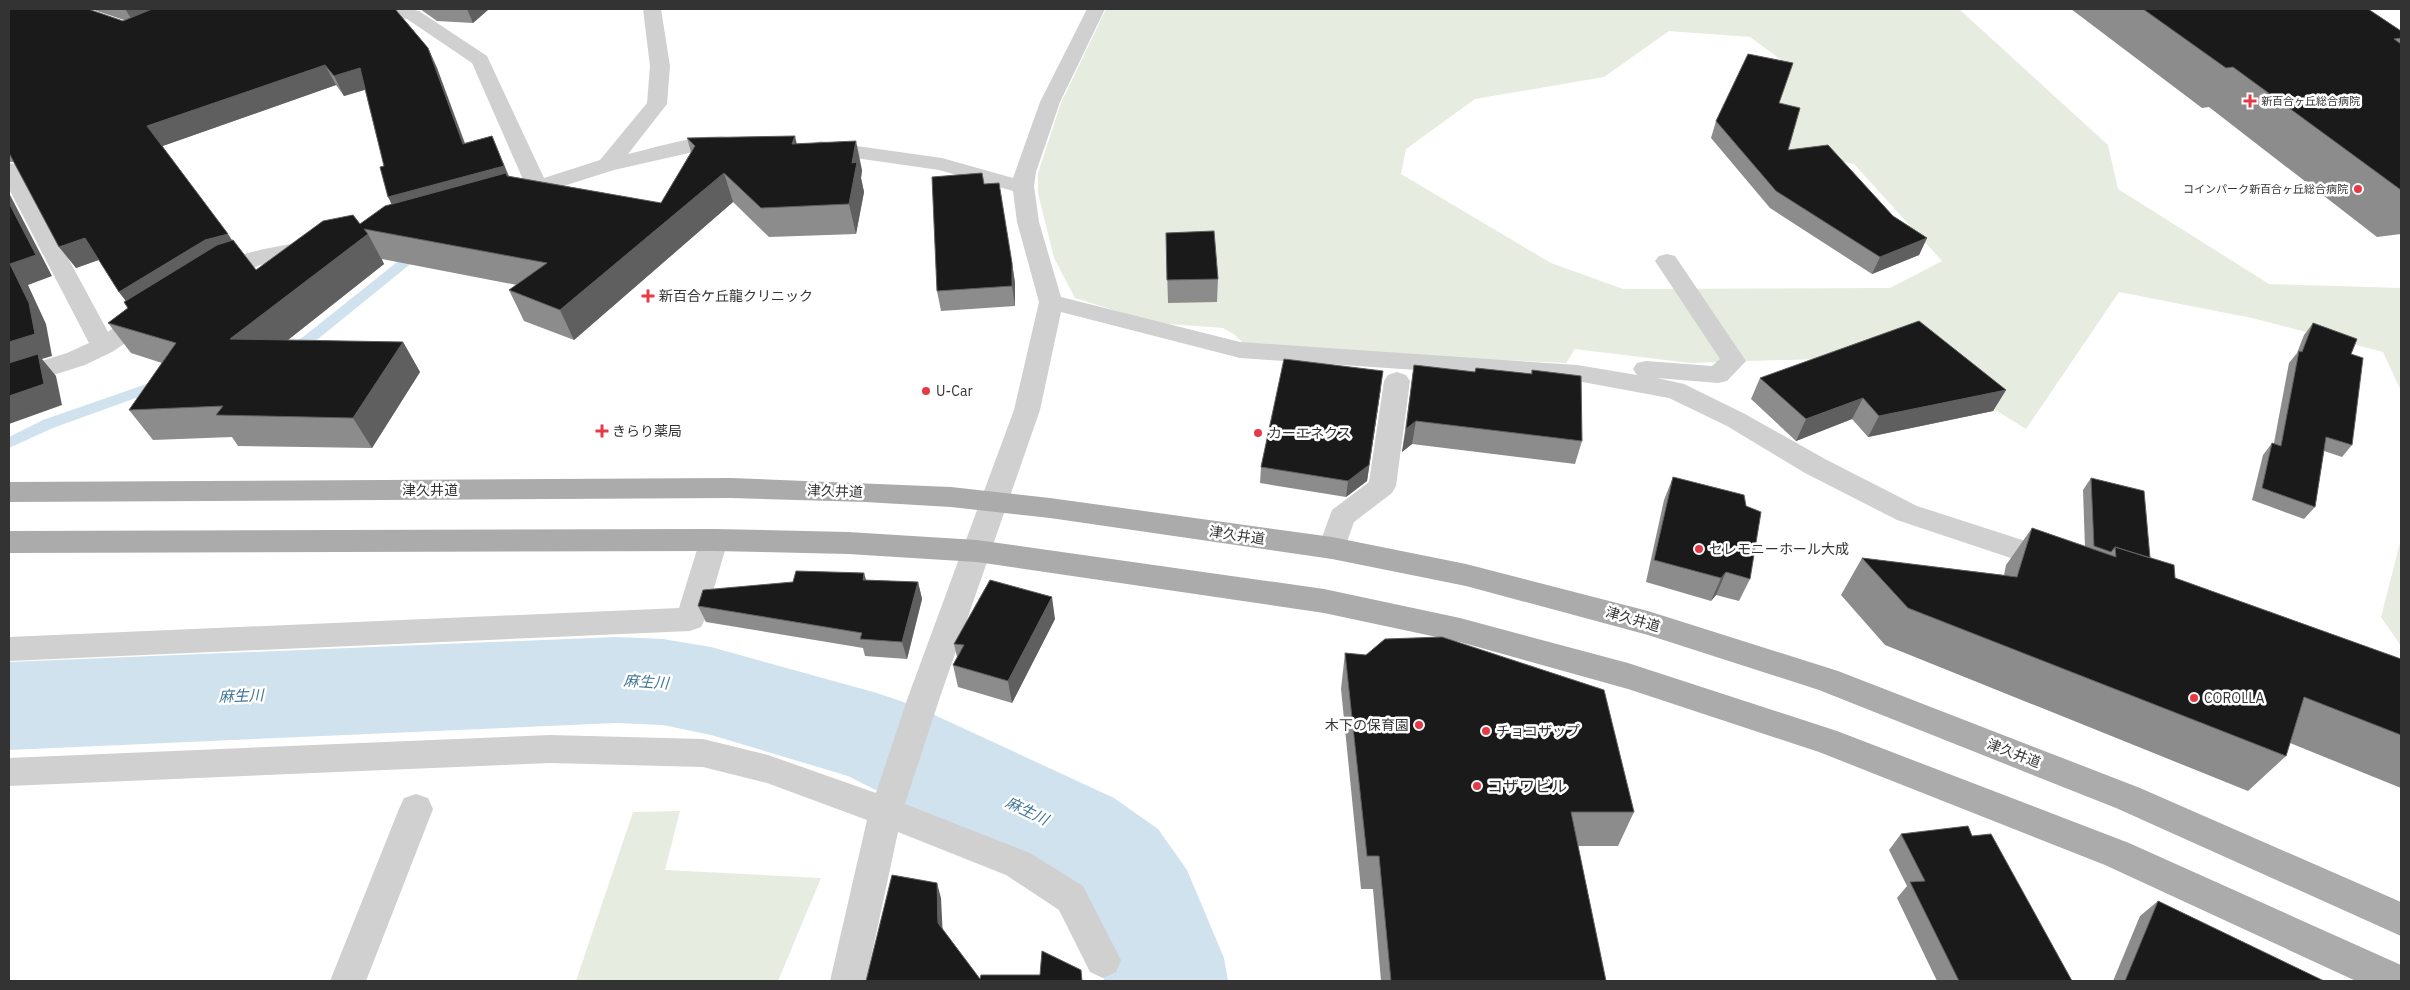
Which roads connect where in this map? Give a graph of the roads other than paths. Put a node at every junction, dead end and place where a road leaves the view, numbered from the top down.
1 (389, 9) edge
2 (652, 9) edge
3 (1096, 9) edge
4 (747, 142) edge
5 (801, 145) edge
6 (608, 165) junction
7 (9, 169) edge
8 (1023, 186) junction
9 (538, 188) junction
10 (492, 200) edge
11 (336, 244) edge
12 (1667, 261) dead end
13 (198, 286) edge
14 (1051, 302) junction
15 (166, 305) edge
16 (103, 346) junction
17 (1577, 373) junction
18 (9, 380) edge
19 (1397, 381) dead end
20 (9, 492) edge
21 (994, 501) junction
22 (714, 540) junction
23 (9, 542) edge
24 (1332, 548) junction
25 (977, 551) junction
26 (2080, 570) edge
27 (9, 649) edge
28 (9, 772) edge
29 (891, 799) junction
30 (416, 809) dead end
31 (2401, 919) edge
32 (1103, 960) dead end
33 (348, 981) edge
34 (848, 981) edge
35 (2396, 981) edge

1 - 9 street
2 - 6 street
3 - 8 street
4 - 6 street
5 - 8 street
6 - 9 street
7 - 16 street
8 - 14 street
9 - 10 street
11 - 13 street
12 - 17 street
14 - 17 street
14 - 21 street
15 - 16 street
16 - 18 street
17 - 26 street
19 - 24 street
20 - 21 main road, 津久井道
21 - 24 main road, 津久井道
21 - 25 street
22 - 23 main road
22 - 25 main road
22 - 27 street
24 - 31 main road, 津久井道
25 - 29 street
25 - 35 main road
28 - 29 street
29 - 32 street
29 - 34 street
30 - 33 street

